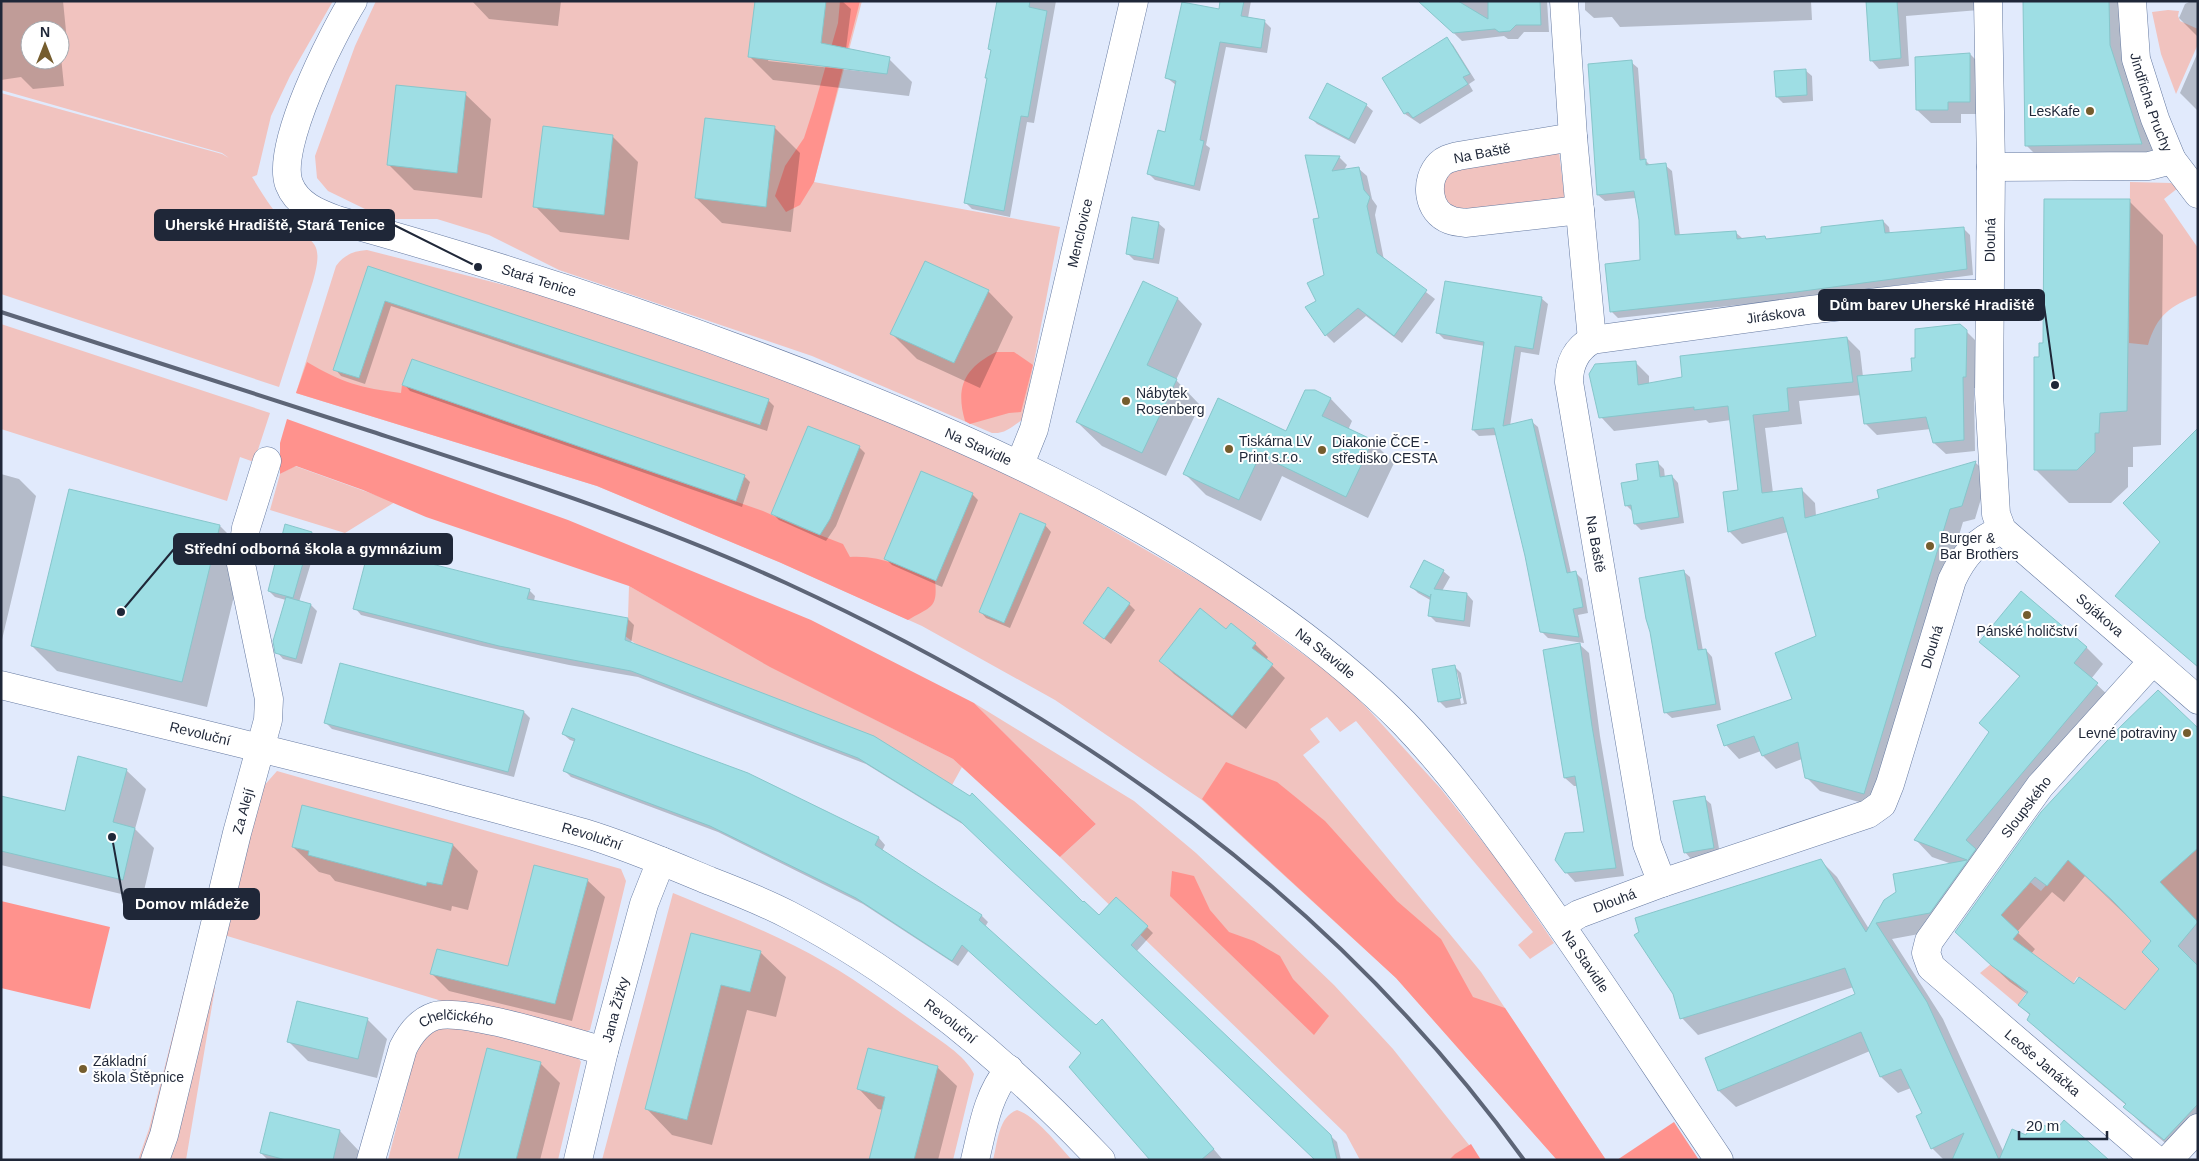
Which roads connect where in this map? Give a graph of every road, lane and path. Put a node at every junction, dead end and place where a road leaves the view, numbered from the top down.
1 (353, 1) edge
2 (1134, 1) edge
3 (1564, 1) edge
4 (1988, 1) edge
5 (2132, 1) edge
6 (1573, 137) junction
7 (2172, 160) junction
8 (1991, 167) junction
9 (2198, 194) edge
10 (1580, 210) junction
11 (1989, 294) junction
12 (1592, 340) junction
13 (757, 355) joint
14 (267, 461) dead end
15 (1020, 464) junction
16 (2002, 530) junction
17 (2152, 662) junction
18 (1, 686) edge
19 (2198, 700) edge
20 (260, 748) junction
21 (661, 861) junction
22 (1662, 882) junction
23 (1562, 925) junction
24 (1931, 966) joint
25 (604, 1050) junction
26 (1009, 1070) junction
27 (2198, 1128) edge
28 (155, 1160) edge
29 (371, 1160) edge
30 (578, 1160) edge
31 (974, 1160) edge
32 (1101, 1160) edge
33 (1719, 1160) edge
34 (2156, 1160) edge
35 (2168, 1160) edge

1 - 13 street, Stará Tenice
2 - 15 street, Menclovice
3 - 6 street
4 - 8 street, Dlouhá
5 - 7 street, Jindřicha Pruchy
6 - 10 street
6 - 10 street, Na Baště
7 - 8 street
7 - 9 street, Jindřicha Pruchy
8 - 11 street, Dlouhá
10 - 12 street
11 - 12 street, Jiráskova
11 - 16 street, Dlouhá
12 - 22 street, Na Baště
13 - 15 street, Na Stavidle
14 - 20 street, Za Alejí
15 - 23 street, Na Stavidle
16 - 17 street, Sojákova
16 - 22 street, Dlouhá
17 - 19 street, Sojákova
17 - 24 street, Sloupského
18 - 20 street, Revoluční
20 - 21 street, Revoluční
20 - 28 street, Za Alejí
21 - 25 street, Jana Žižky
21 - 26 street, Revoluční
22 - 23 street, Dlouhá
23 - 33 street, Na Stavidle
24 - 34 street, Leoše Janáčka
25 - 29 street, Chelčického
25 - 30 street, Jana Žižky
26 - 31 street
26 - 32 street, Revoluční
27 - 35 street

